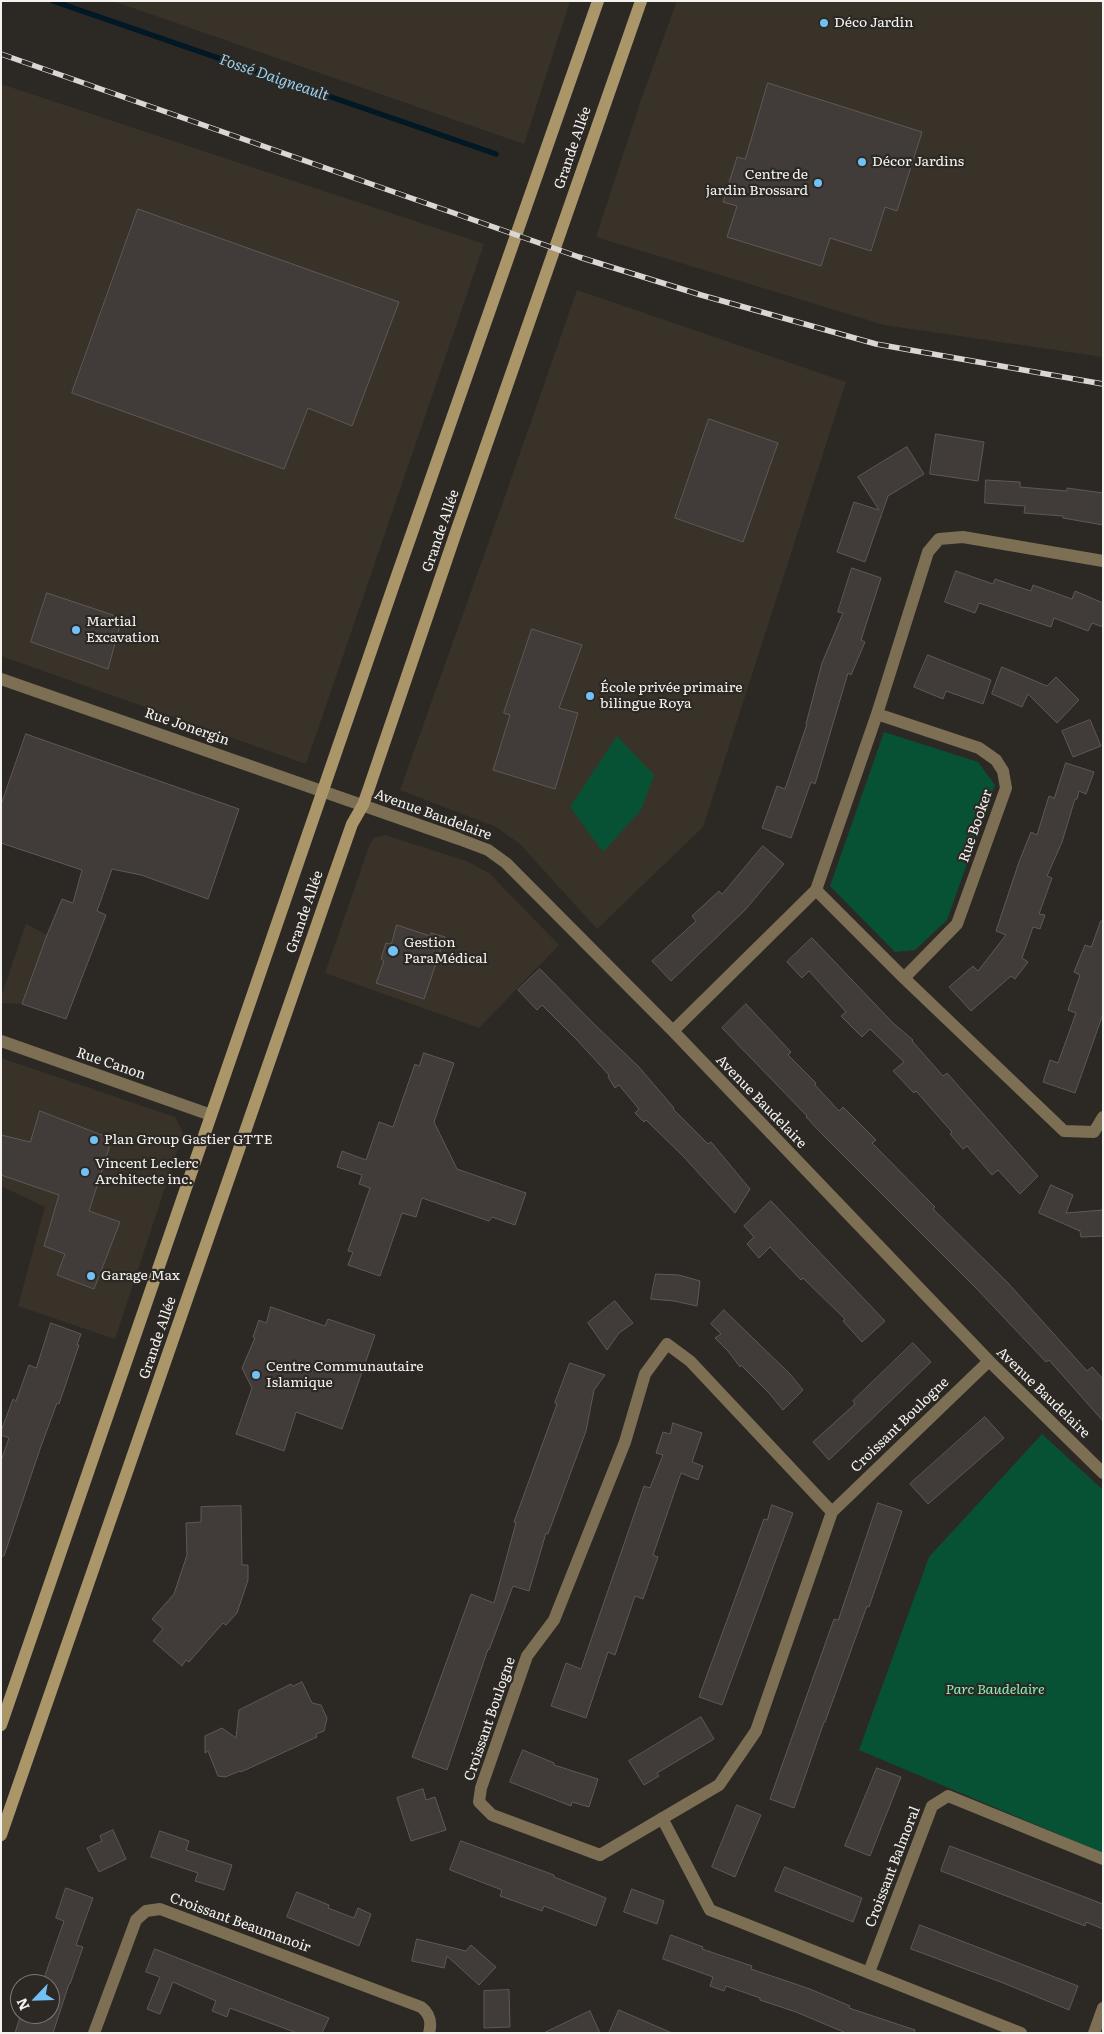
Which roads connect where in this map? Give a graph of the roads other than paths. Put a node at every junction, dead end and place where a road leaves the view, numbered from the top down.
1 (598, 1) edge
2 (641, 1) edge
3 (1103, 561) edge
4 (1, 678) edge
5 (877, 714) junction
6 (323, 791) junction
7 (363, 805) junction
8 (816, 890) junction
9 (904, 978) junction
10 (673, 1031) junction
11 (1, 1041) edge
12 (211, 1115) junction
13 (1103, 1117) edge
14 (989, 1361) junction
15 (1103, 1472) edge
16 (832, 1512) junction
17 (1, 1724) edge
18 (4, 1818) edge
19 (662, 1818) junction
20 (1, 1835) edge
21 (1103, 1859) edge
22 (869, 1972) junction
23 (1103, 2008) edge
24 (94, 2033) edge
25 (429, 2033) edge
26 (1021, 2033) edge
27 (1094, 2033) edge

1 - 6 main road, Grande Allée
2 - 7 main road, Grande Allée
3 - 5 street
4 - 6 street, Rue Jonergin
5 - 8 street
5 - 9 street, Rue Booker
6 - 7 street, Rue Jonergin
6 - 12 main road, Grande Allée
7 - 10 street, Avenue Baudelaire
7 - 18 main road, Grande Allée
8 - 9 street
8 - 10 street
9 - 13 street
10 - 14 street, Avenue Baudelaire
11 - 12 street, Rue Canon
12 - 17 main road, Grande Allée
14 - 15 street, Avenue Baudelaire
14 - 16 street, Croissant Boulogne
16 - 19 street, Croissant Boulogne
16 - 19 street, Croissant Boulogne
18 - 20 main road, Grande Allée
19 - 22 street
21 - 22 street, Croissant Balmoral
22 - 26 street
23 - 27 street
24 - 25 street, Croissant Beaumanoir

